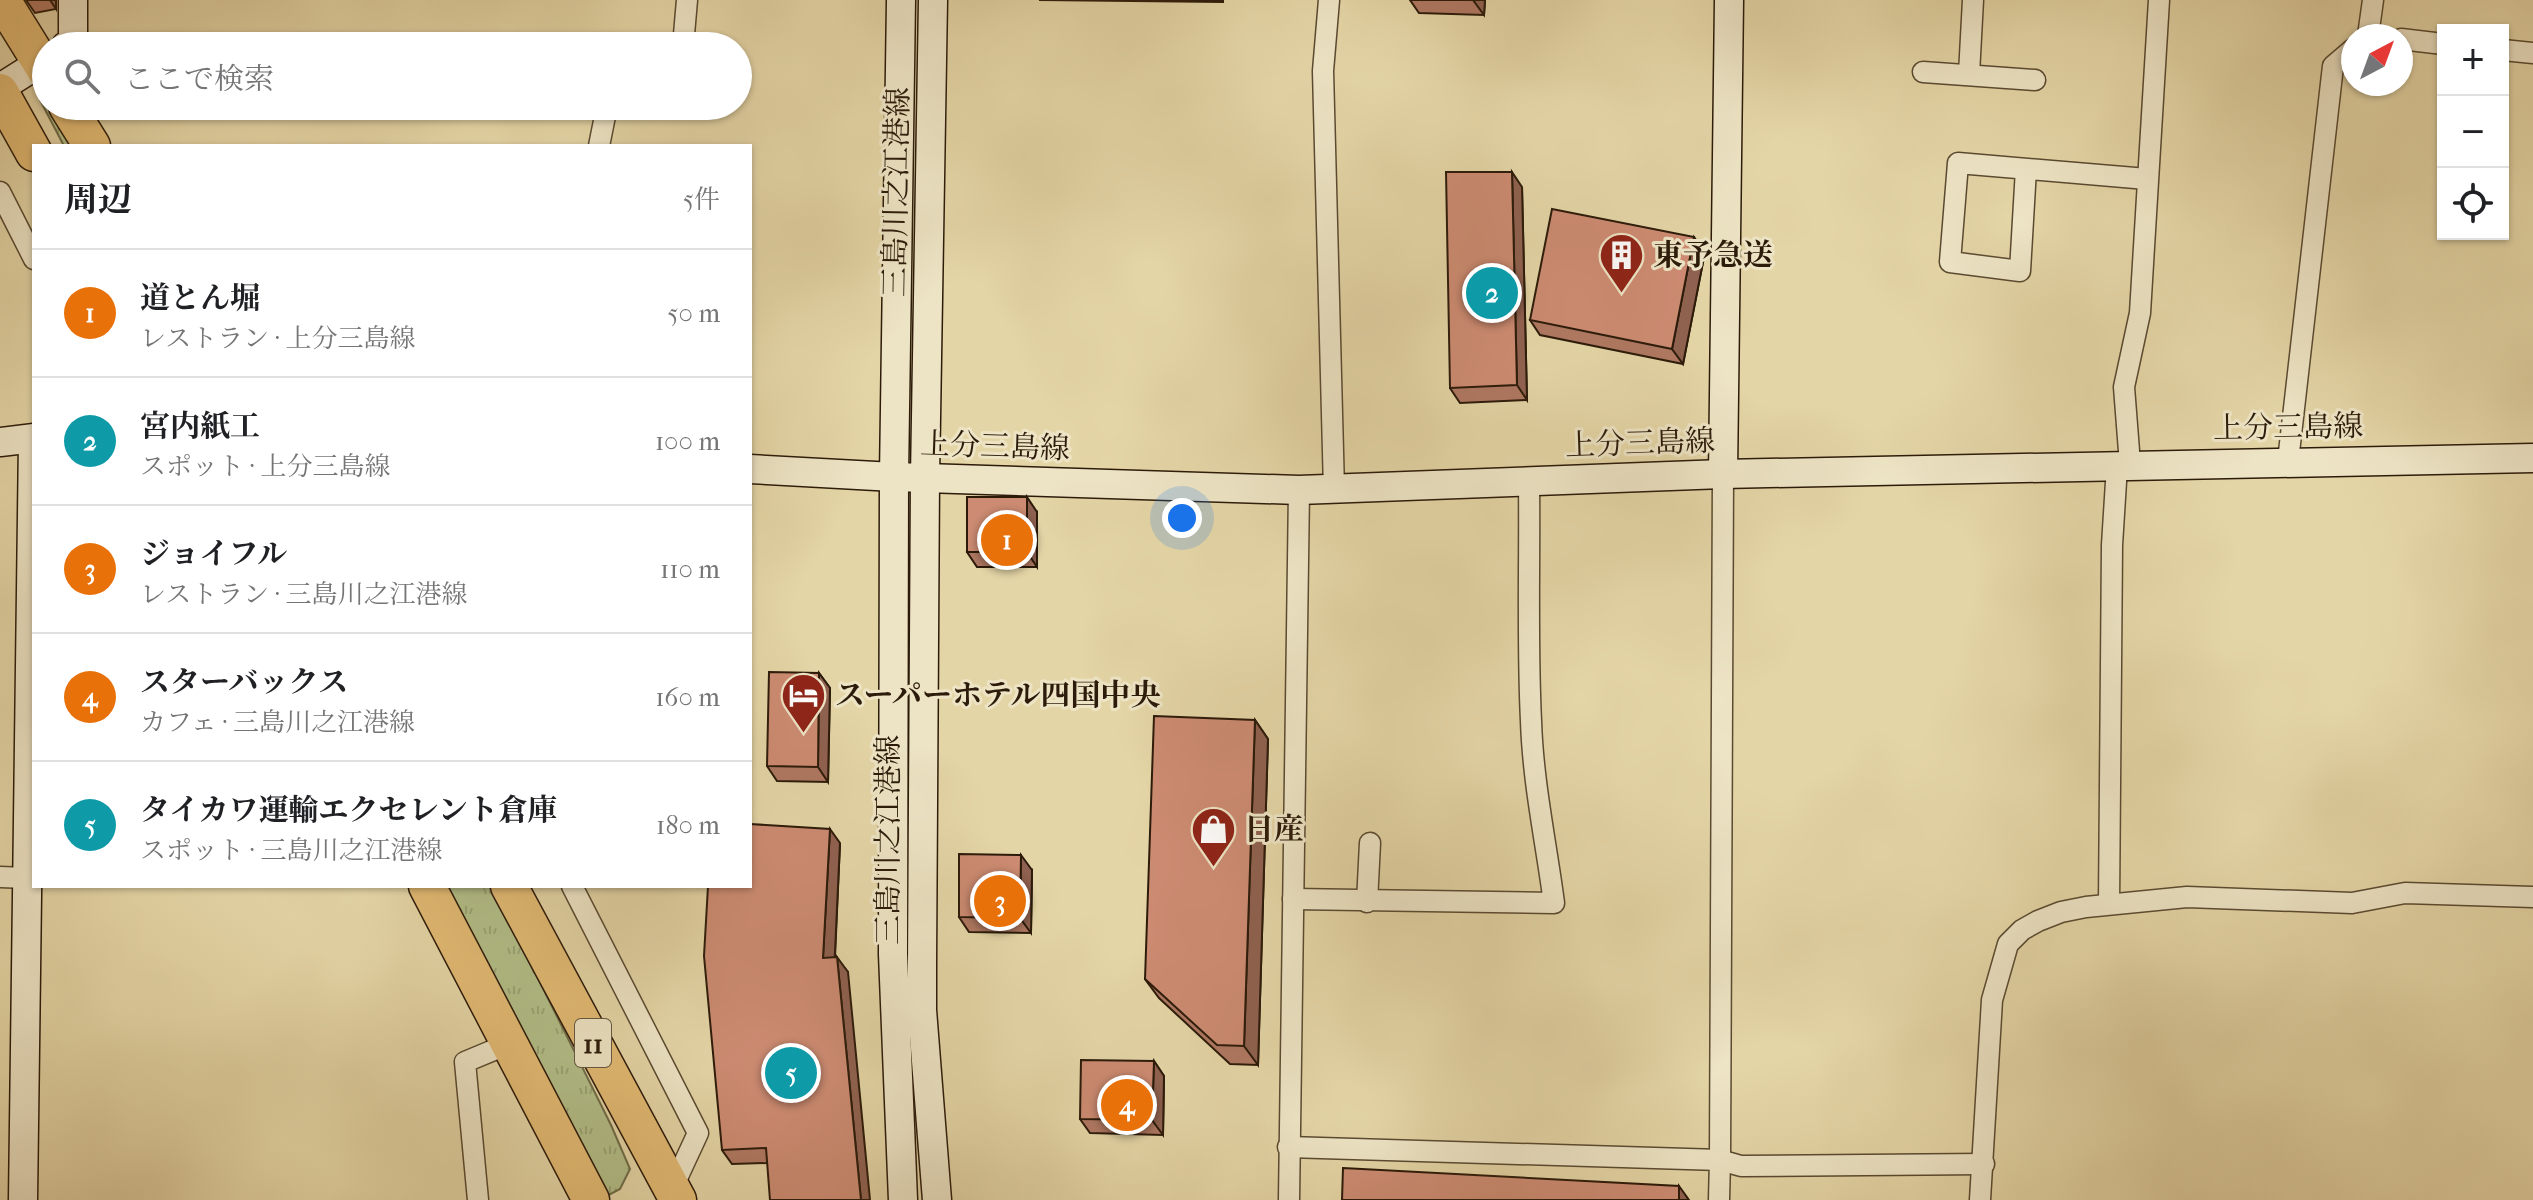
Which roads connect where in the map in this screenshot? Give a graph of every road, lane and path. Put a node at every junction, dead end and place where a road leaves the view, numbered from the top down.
1 (2, 0) edge
2 (73, 0) edge
3 (687, 0) edge
4 (901, 0) edge
5 (933, 0) edge
6 (1329, 0) edge
7 (1729, 0) edge
8 (1973, 0) edge
9 (2159, 0) edge
10 (2373, 0) edge
11 (2371, 24) edge
12 (73, 32) edge
13 (684, 32) edge
14 (32, 38) edge
15 (2413, 40) edge
16 (2437, 43) edge
17 (2509, 51) edge
18 (2533, 53) edge
19 (2341, 59) edge
20 (32, 71) edge
21 (1923, 72) dead end
22 (1969, 74) junction
23 (2035, 80) dead end
24 (0, 90) edge
25 (76, 120) edge
26 (604, 120) edge
27 (91, 144) edge
28 (599, 144) edge
29 (32, 149) edge
30 (2026, 169) junction
31 (2147, 179) junction
32 (0, 192) edge
33 (32, 255) edge
34 (32, 437) edge
35 (0, 442) edge
36 (2533, 458) edge
37 (2288, 461) junction
38 (2123, 465) junction
39 (752, 469) edge
40 (1723, 474) junction
41 (894, 477) junction
42 (925, 477) junction
43 (32, 481) edge
44 (1529, 481) junction
45 (1299, 490) junction
46 (1334, 490) junction
47 (1370, 843) dead end
48 (14, 877) edge
49 (428, 888) edge
50 (510, 888) edge
51 (573, 888) edge
52 (2533, 897) edge
53 (1293, 899) junction
54 (1367, 902) junction
55 (2109, 904) junction
56 (508, 1044) junction
57 (1288, 1147) junction
58 (1720, 1160) junction
59 (1984, 1164) junction
60 (676, 1196) edge
61 (23, 1200) edge
62 (478, 1200) edge
63 (591, 1200) edge
64 (903, 1200) edge
65 (937, 1200) edge
66 (1289, 1200) edge
67 (1719, 1200) edge
68 (1980, 1200) edge

1 - 14 highway
2 - 12 main road
3 - 13 street
4 - 41 main road, 三島川之江港線
5 - 42 main road, 三島川之江港線
6 - 46 street
7 - 40 main road
8 - 22 street
9 - 31 street
10 - 11 street
15 - 16 street
17 - 18 street
19 - 37 street
20 - 24 main road
21 - 22 street
22 - 23 street
24 - 29 highway
25 - 27 highway
26 - 28 street
30 - 30 street
30 - 31 street
31 - 38 street
32 - 33 street
34 - 35 main road
36 - 37 main road, 上分三島線
37 - 38 main road, 上分三島線
38 - 40 main road, 上分三島線
38 - 55 street
39 - 41 main road, 上分三島線
40 - 44 main road, 上分三島線
40 - 58 street
41 - 42 main road, 上分三島線
41 - 64 main road, 三島川之江港線
42 - 45 main road, 上分三島線
42 - 65 main road, 三島川之江港線
43 - 48 main road
44 - 46 main road, 上分三島線
44 - 54 street
45 - 46 main road, 上分三島線
45 - 53 street
47 - 54 street
48 - 61 main road
49 - 56 highway
50 - 60 highway, 11
51 - 60 street
52 - 55 street
53 - 54 street
53 - 57 street
55 - 59 street
56 - 62 street
56 - 63 highway
57 - 58 street
57 - 66 street
58 - 59 street
58 - 67 street
59 - 68 street

